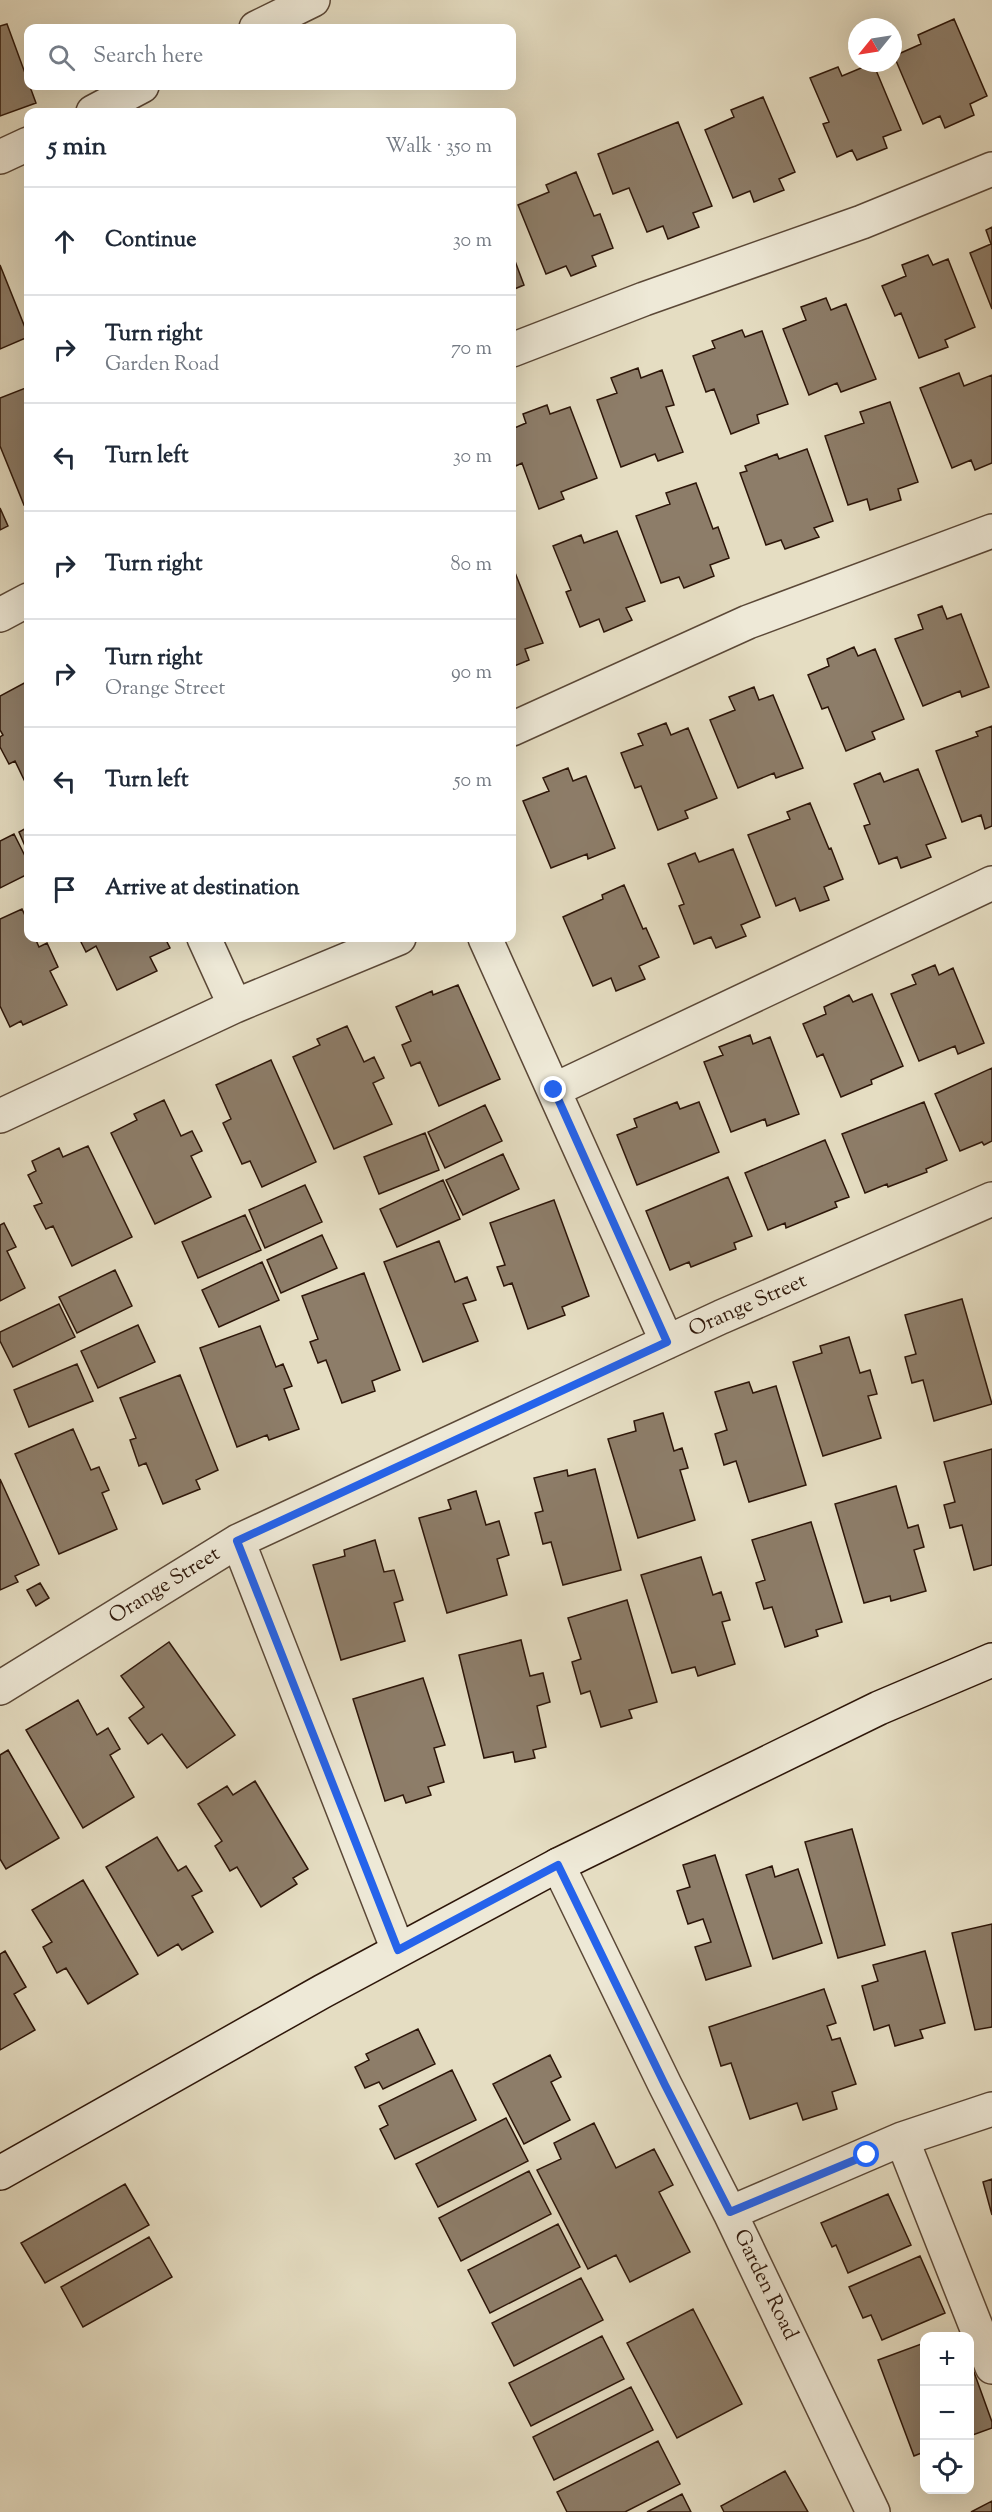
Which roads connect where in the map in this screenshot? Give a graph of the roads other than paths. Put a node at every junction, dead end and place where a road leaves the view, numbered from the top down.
1 (313, 0) edge
2 (264, 24) edge
3 (134, 90) edge
4 (101, 108) edge
5 (24, 146) edge
6 (0, 157) edge
7 (992, 169) edge
8 (516, 348) edge
9 (992, 531) edge
10 (24, 602) edge
11 (0, 615) edge
12 (516, 727) edge
13 (992, 883) edge
14 (206, 942) edge
15 (389, 942) edge
16 (488, 942) edge
17 (235, 1006) junction
18 (554, 1090) junction
19 (0, 1116) edge
20 (992, 1199) edge
21 (667, 1342) junction
22 (237, 1541) junction
23 (992, 1660) edge
24 (0, 1688) edge
25 (558, 1865) junction
26 (398, 1950) junction
27 (992, 2109) edge
28 (902, 2139) junction
29 (0, 2173) edge
30 (730, 2212) junction
31 (992, 2367) edge
32 (873, 2512) edge

1 - 2 street
3 - 4 street
5 - 6 street
7 - 8 street
9 - 12 street
10 - 11 street
13 - 18 street
14 - 17 street
15 - 17 street
16 - 18 street
17 - 19 street
18 - 21 street
20 - 21 street, Orange Street
21 - 22 street, Orange Street
22 - 24 street, Orange Street
22 - 26 street
23 - 25 street
25 - 26 street
25 - 30 street, Garden Road
26 - 29 street
27 - 28 street
28 - 30 street
28 - 31 street
30 - 32 street, Garden Road

